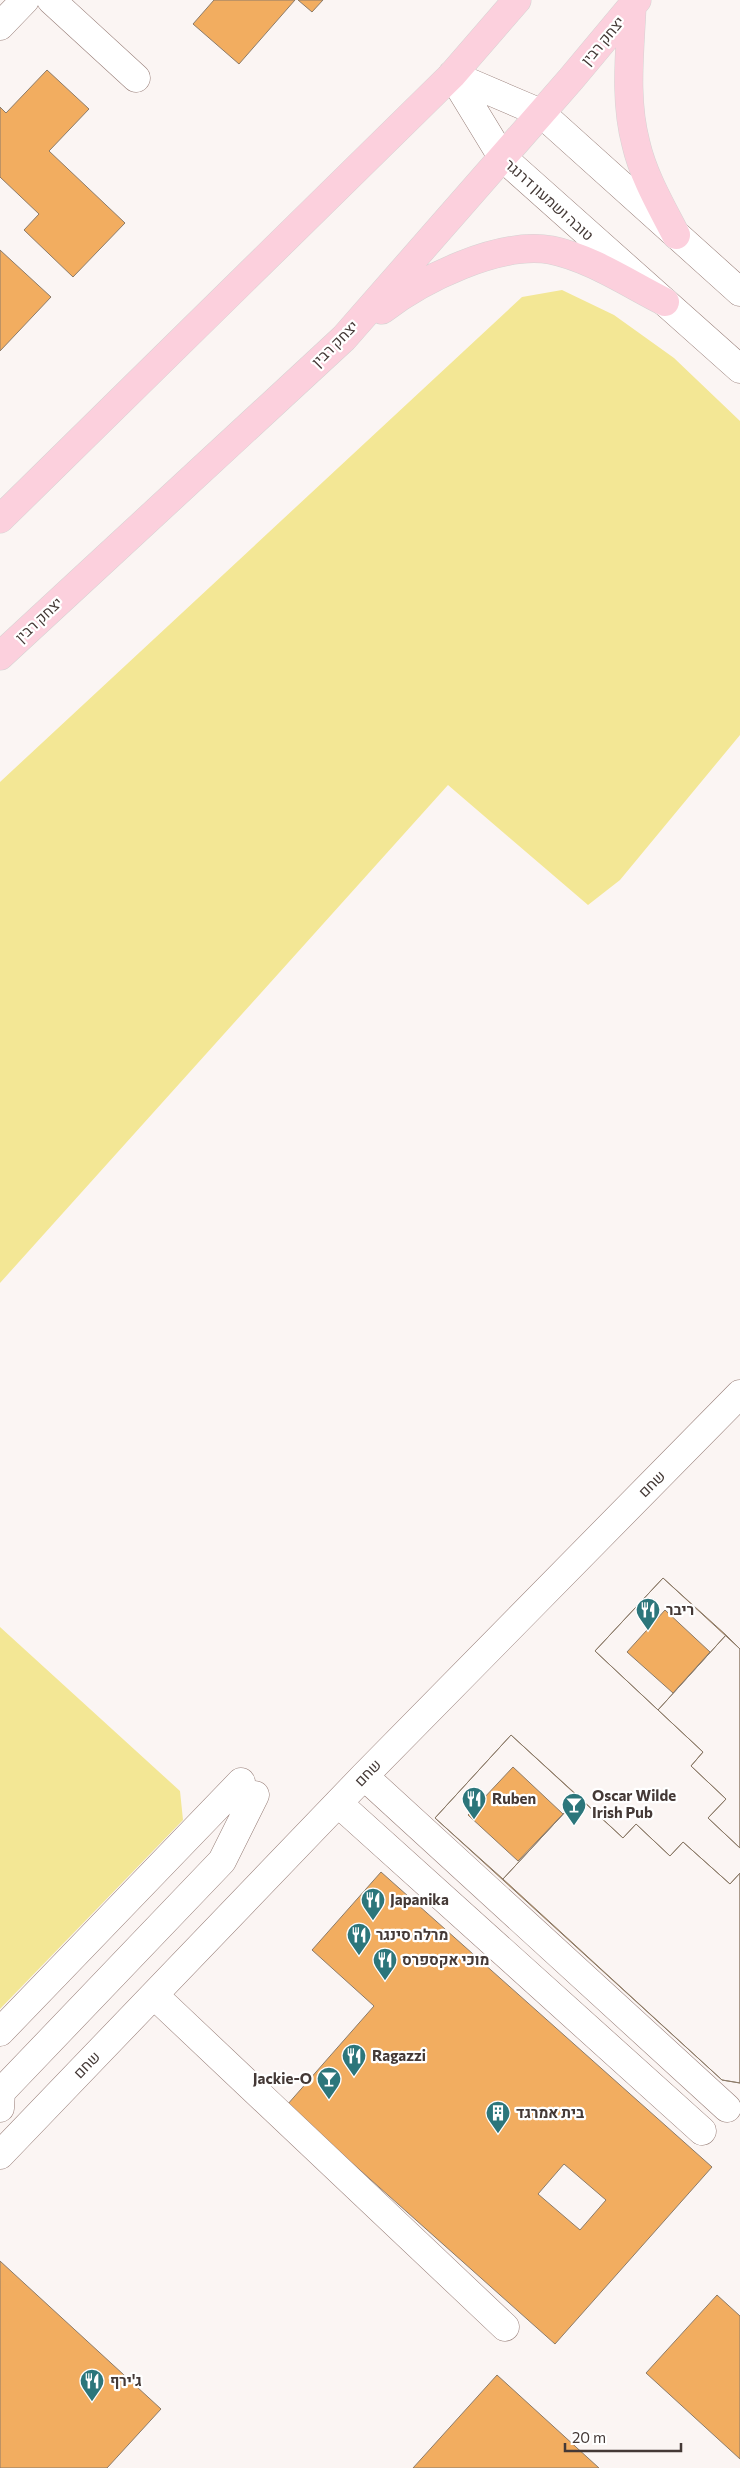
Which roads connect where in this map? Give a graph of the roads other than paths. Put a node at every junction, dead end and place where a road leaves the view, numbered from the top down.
1 (24, 0) edge
2 (51, 0) edge
3 (517, 0) edge
4 (634, 3) edge
5 (0, 26) edge
6 (452, 75) junction
7 (136, 78) dead end
8 (541, 113) junction
9 (502, 157) junction
10 (676, 234) junction
11 (740, 292) edge
12 (666, 302) junction
13 (344, 338) junction
14 (740, 369) edge
15 (0, 519) edge
16 (0, 656) edge
17 (740, 1394) edge
18 (364, 1776) junction
19 (338, 1804) junction
20 (154, 1995) junction
21 (0, 2032) edge
22 (727, 2108) dead end
23 (0, 2109) edge
24 (702, 2131) dead end
25 (19, 2136) junction
26 (0, 2155) edge
27 (505, 2327) dead end

1 - 5 street
2 - 7 street
3 - 6 main road
4 - 8 main road, יצחק רבין
4 - 10 main road
6 - 8 street
6 - 9 street, טובה ושמעון דרנגר
6 - 15 main road
8 - 9 main road, יצחק רבין
8 - 10 street
9 - 12 street, טובה ושמעון דרנגר
9 - 13 main road, יצחק רבין
10 - 11 street
12 - 13 main road
12 - 14 street, טובה ושמעון דרנגר
13 - 16 main road, יצחק רבין
17 - 18 street, שחם
18 - 19 street, שחם
18 - 22 street
19 - 20 street, שחם
19 - 24 street
20 - 25 street, שחם
20 - 27 street
21 - 23 street
23 - 25 street
25 - 26 street, שחם

